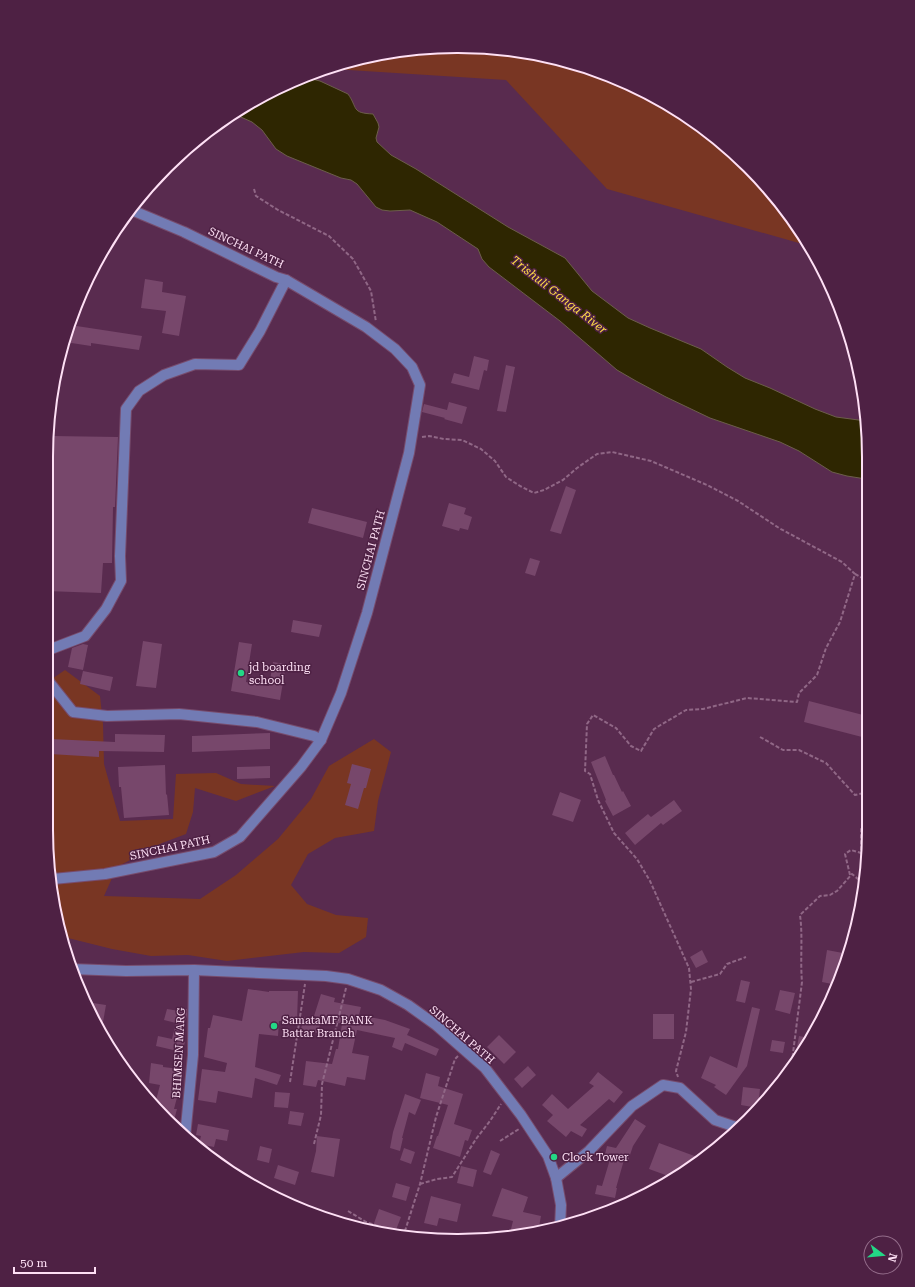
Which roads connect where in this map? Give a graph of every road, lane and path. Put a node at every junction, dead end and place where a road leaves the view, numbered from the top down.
1 (254, 189) dead end
2 (136, 212) edge
3 (286, 280) junction
4 (379, 337) junction
5 (411, 440) junction
6 (855, 574) junction
7 (862, 578) edge
8 (53, 648) edge
9 (53, 688) edge
10 (760, 737) dead end
11 (321, 740) junction
12 (862, 793) edge
13 (862, 827) edge
14 (850, 875) junction
15 (56, 879) edge
16 (859, 880) edge
17 (746, 957) dead end
18 (78, 969) edge
19 (194, 970) junction
20 (306, 975) junction
21 (348, 979) junction
22 (690, 982) junction
23 (464, 1049) junction
24 (793, 1056) edge
25 (290, 1082) dead end
26 (680, 1088) junction
27 (505, 1096) junction
28 (526, 1124) junction
29 (733, 1126) edge
30 (186, 1129) edge
31 (500, 1141) dead end
32 (314, 1144) dead end
33 (556, 1178) junction
34 (420, 1184) junction
35 (348, 1211) dead end
36 (560, 1220) edge
37 (378, 1226) edge
38 (405, 1231) edge

1 - 4 path
2 - 3 street, SINCHAI PATH
3 - 4 street, SINCHAI PATH
3 - 8 street
4 - 5 street, SINCHAI PATH
5 - 6 path
5 - 11 street, SINCHAI PATH
6 - 7 path
6 - 22 path
9 - 11 street
10 - 12 path
11 - 15 street, SINCHAI PATH
13 - 14 path
14 - 16 path
14 - 24 path
17 - 22 path
18 - 19 street, SINCHAI PATH
19 - 20 street, SINCHAI PATH
19 - 30 street, BHIMSEN MARG
20 - 21 street, SINCHAI PATH
20 - 25 path
21 - 23 street, SINCHAI PATH
21 - 32 path
22 - 26 path
23 - 27 street, SINCHAI PATH
23 - 34 path
26 - 29 street
26 - 33 street
27 - 28 street, SINCHAI PATH
27 - 34 path
28 - 31 path
28 - 33 street, SINCHAI PATH
33 - 36 street, SINCHAI PATH
34 - 38 path
35 - 37 path

